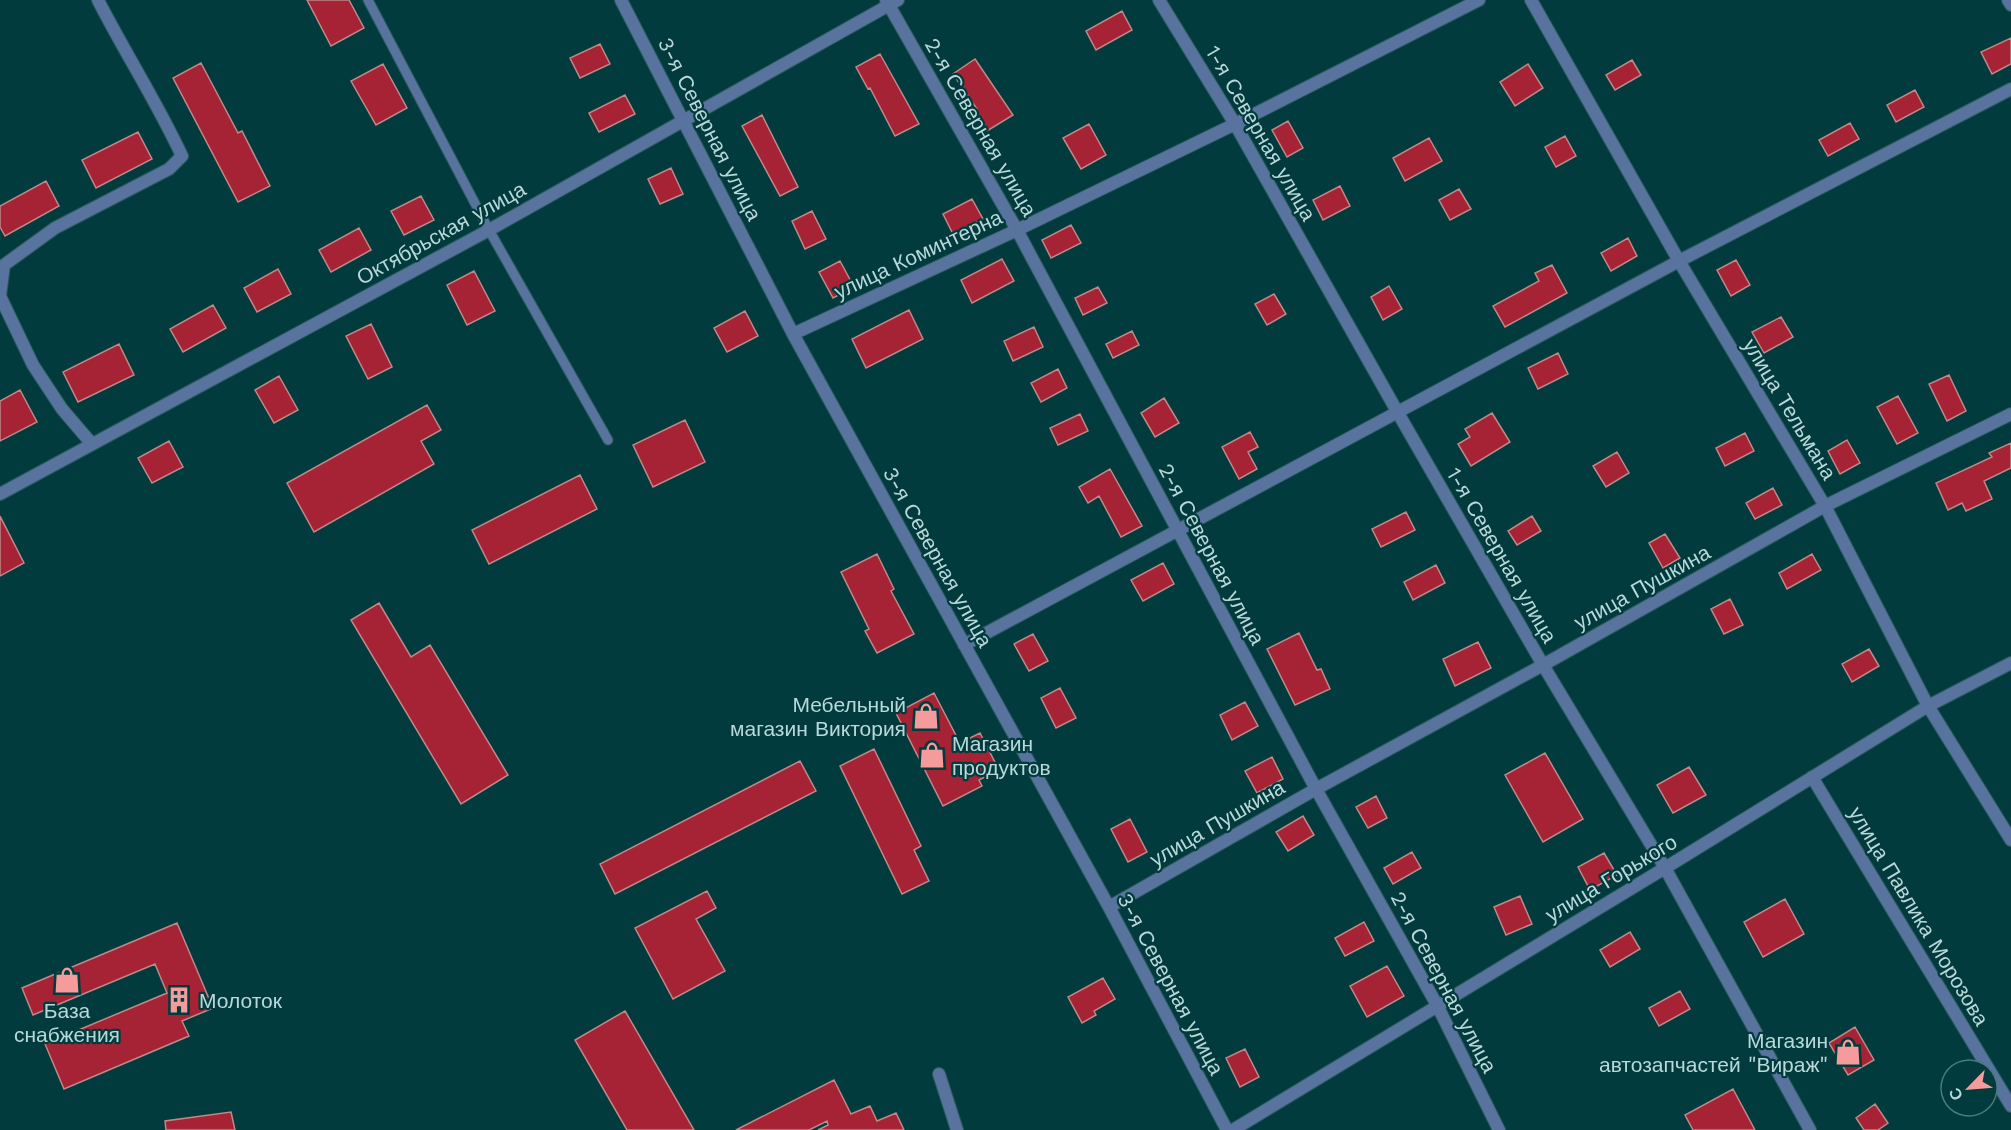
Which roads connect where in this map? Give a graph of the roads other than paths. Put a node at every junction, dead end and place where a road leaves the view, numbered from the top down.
1 (98, 0) edge
2 (368, 0) edge
3 (621, 0) edge
4 (1159, 0) edge
5 (1479, 0) edge
6 (1531, 0) edge
7 (2008, 0) edge
8 (891, 2) edge
9 (2011, 5) edge
10 (2011, 89) edge
11 (684, 121) junction
12 (1235, 124) junction
13 (489, 230) junction
14 (1017, 230) junction
15 (1679, 261) junction
16 (793, 334) junction
17 (1398, 413) junction
18 (2011, 414) edge
19 (608, 440) dead end
20 (92, 444) junction
21 (0, 494) edge
22 (1825, 506) junction
23 (1177, 529) junction
24 (964, 645) junction
25 (2011, 663) edge
26 (1543, 665) junction
27 (1928, 706) junction
28 (1812, 777) junction
29 (1316, 789) junction
30 (2011, 840) edge
31 (1665, 868) junction
32 (1109, 907) junction
33 (1437, 1005) junction
34 (939, 1074) dead end
35 (2011, 1106) edge
36 (957, 1130) edge
37 (1227, 1130) edge
38 (1233, 1130) edge
39 (1499, 1130) edge
40 (1810, 1130) edge

1 - 20 street
2 - 13 lane
3 - 11 street, 3-я Северная улица
4 - 12 street, 1-я Северная улица
5 - 12 street, улица Коминтерна
6 - 15 street, улица Тельмана
7 - 9 street
8 - 11 street, Октябрьская улица
8 - 14 street, 2-я Северная улица
10 - 15 street
11 - 13 street, Октябрьская улица
11 - 16 street, 3-я Северная улица
12 - 14 street, улица Коминтерна
12 - 17 street, 1-я Северная улица
13 - 19 lane
13 - 20 street, Октябрьская улица
14 - 16 street, улица Коминтерна
14 - 23 street, 2-я Северная улица
15 - 17 street
15 - 22 street, улица Тельмана
16 - 24 street, 3-я Северная улица
17 - 23 street
17 - 26 street, 1-я Северная улица
18 - 22 street, улица Пушкина
20 - 21 street, Октябрьская улица
22 - 26 street, улица Пушкина
22 - 27 street, улица Тельмана
23 - 24 street
23 - 29 street, 2-я Северная улица
24 - 32 street, 3-я Северная улица
25 - 27 street, улица Горького
26 - 29 street, улица Пушкина
26 - 31 street, 1-я Северная улица
27 - 28 street, улица Горького
27 - 30 street, улица Тельмана
28 - 31 street, улица Горького
28 - 35 street, улица Павлика Морозова
29 - 32 street, улица Пушкина
29 - 33 street, 2-я Северная улица
31 - 33 street, улица Горького
31 - 40 street, 1-я Северная улица
32 - 37 street, 3-я Северная улица
33 - 38 street, улица Горького
33 - 39 street, 2-я Северная улица
34 - 36 street

